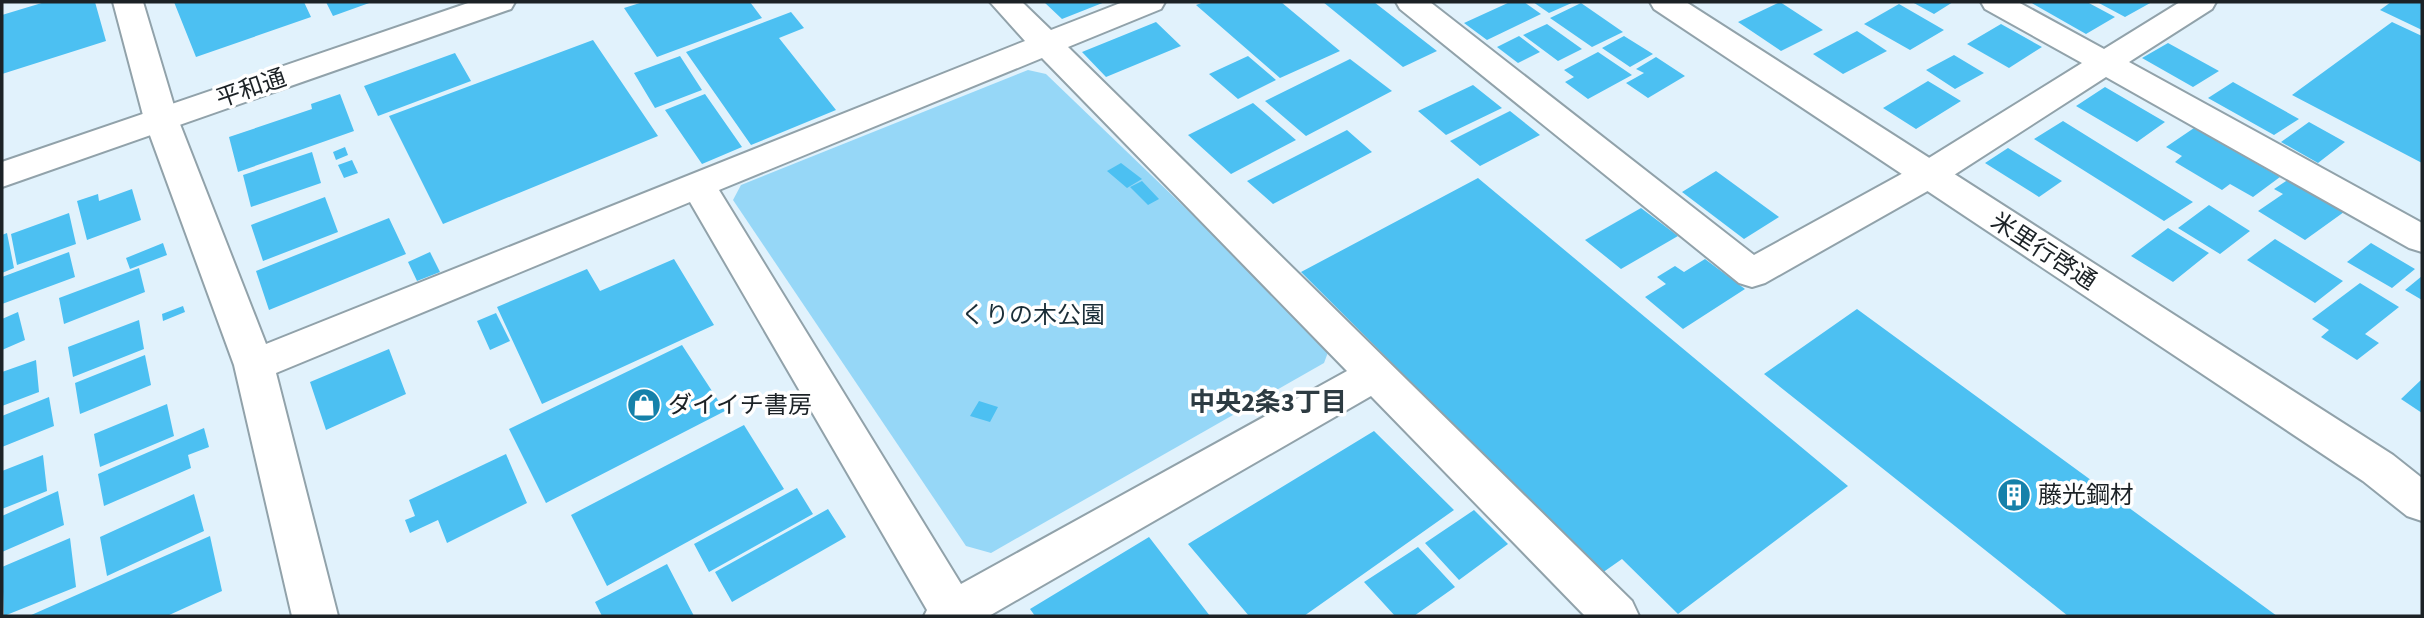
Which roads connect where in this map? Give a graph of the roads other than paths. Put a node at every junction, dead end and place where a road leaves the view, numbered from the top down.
1 (128, 2) edge
2 (500, 2) edge
3 (1005, 2) edge
4 (1150, 2) edge
5 (1411, 2) edge
6 (1665, 2) edge
7 (1996, 2) edge
8 (2201, 2) edge
9 (1047, 43) junction
10 (2103, 62) junction
11 (161, 119) junction
12 (2, 175) edge
13 (1928, 176) junction
14 (698, 185) junction
15 (2422, 239) edge
16 (254, 365) junction
17 (1374, 374) junction
18 (2422, 503) edge
19 (952, 615) edge
20 (315, 616) edge
21 (1616, 616) edge

1 - 11 street
2 - 11 street, 平和通
3 - 9 street
4 - 9 street
5 - 13 street
6 - 13 street, 米里行啓通
7 - 10 street
8 - 10 street
9 - 14 street
9 - 17 street
10 - 13 street
10 - 15 street
11 - 12 street, 平和通
11 - 16 street
13 - 18 street, 米里行啓通
14 - 16 street
14 - 19 street
16 - 20 street
17 - 19 street
17 - 21 street

